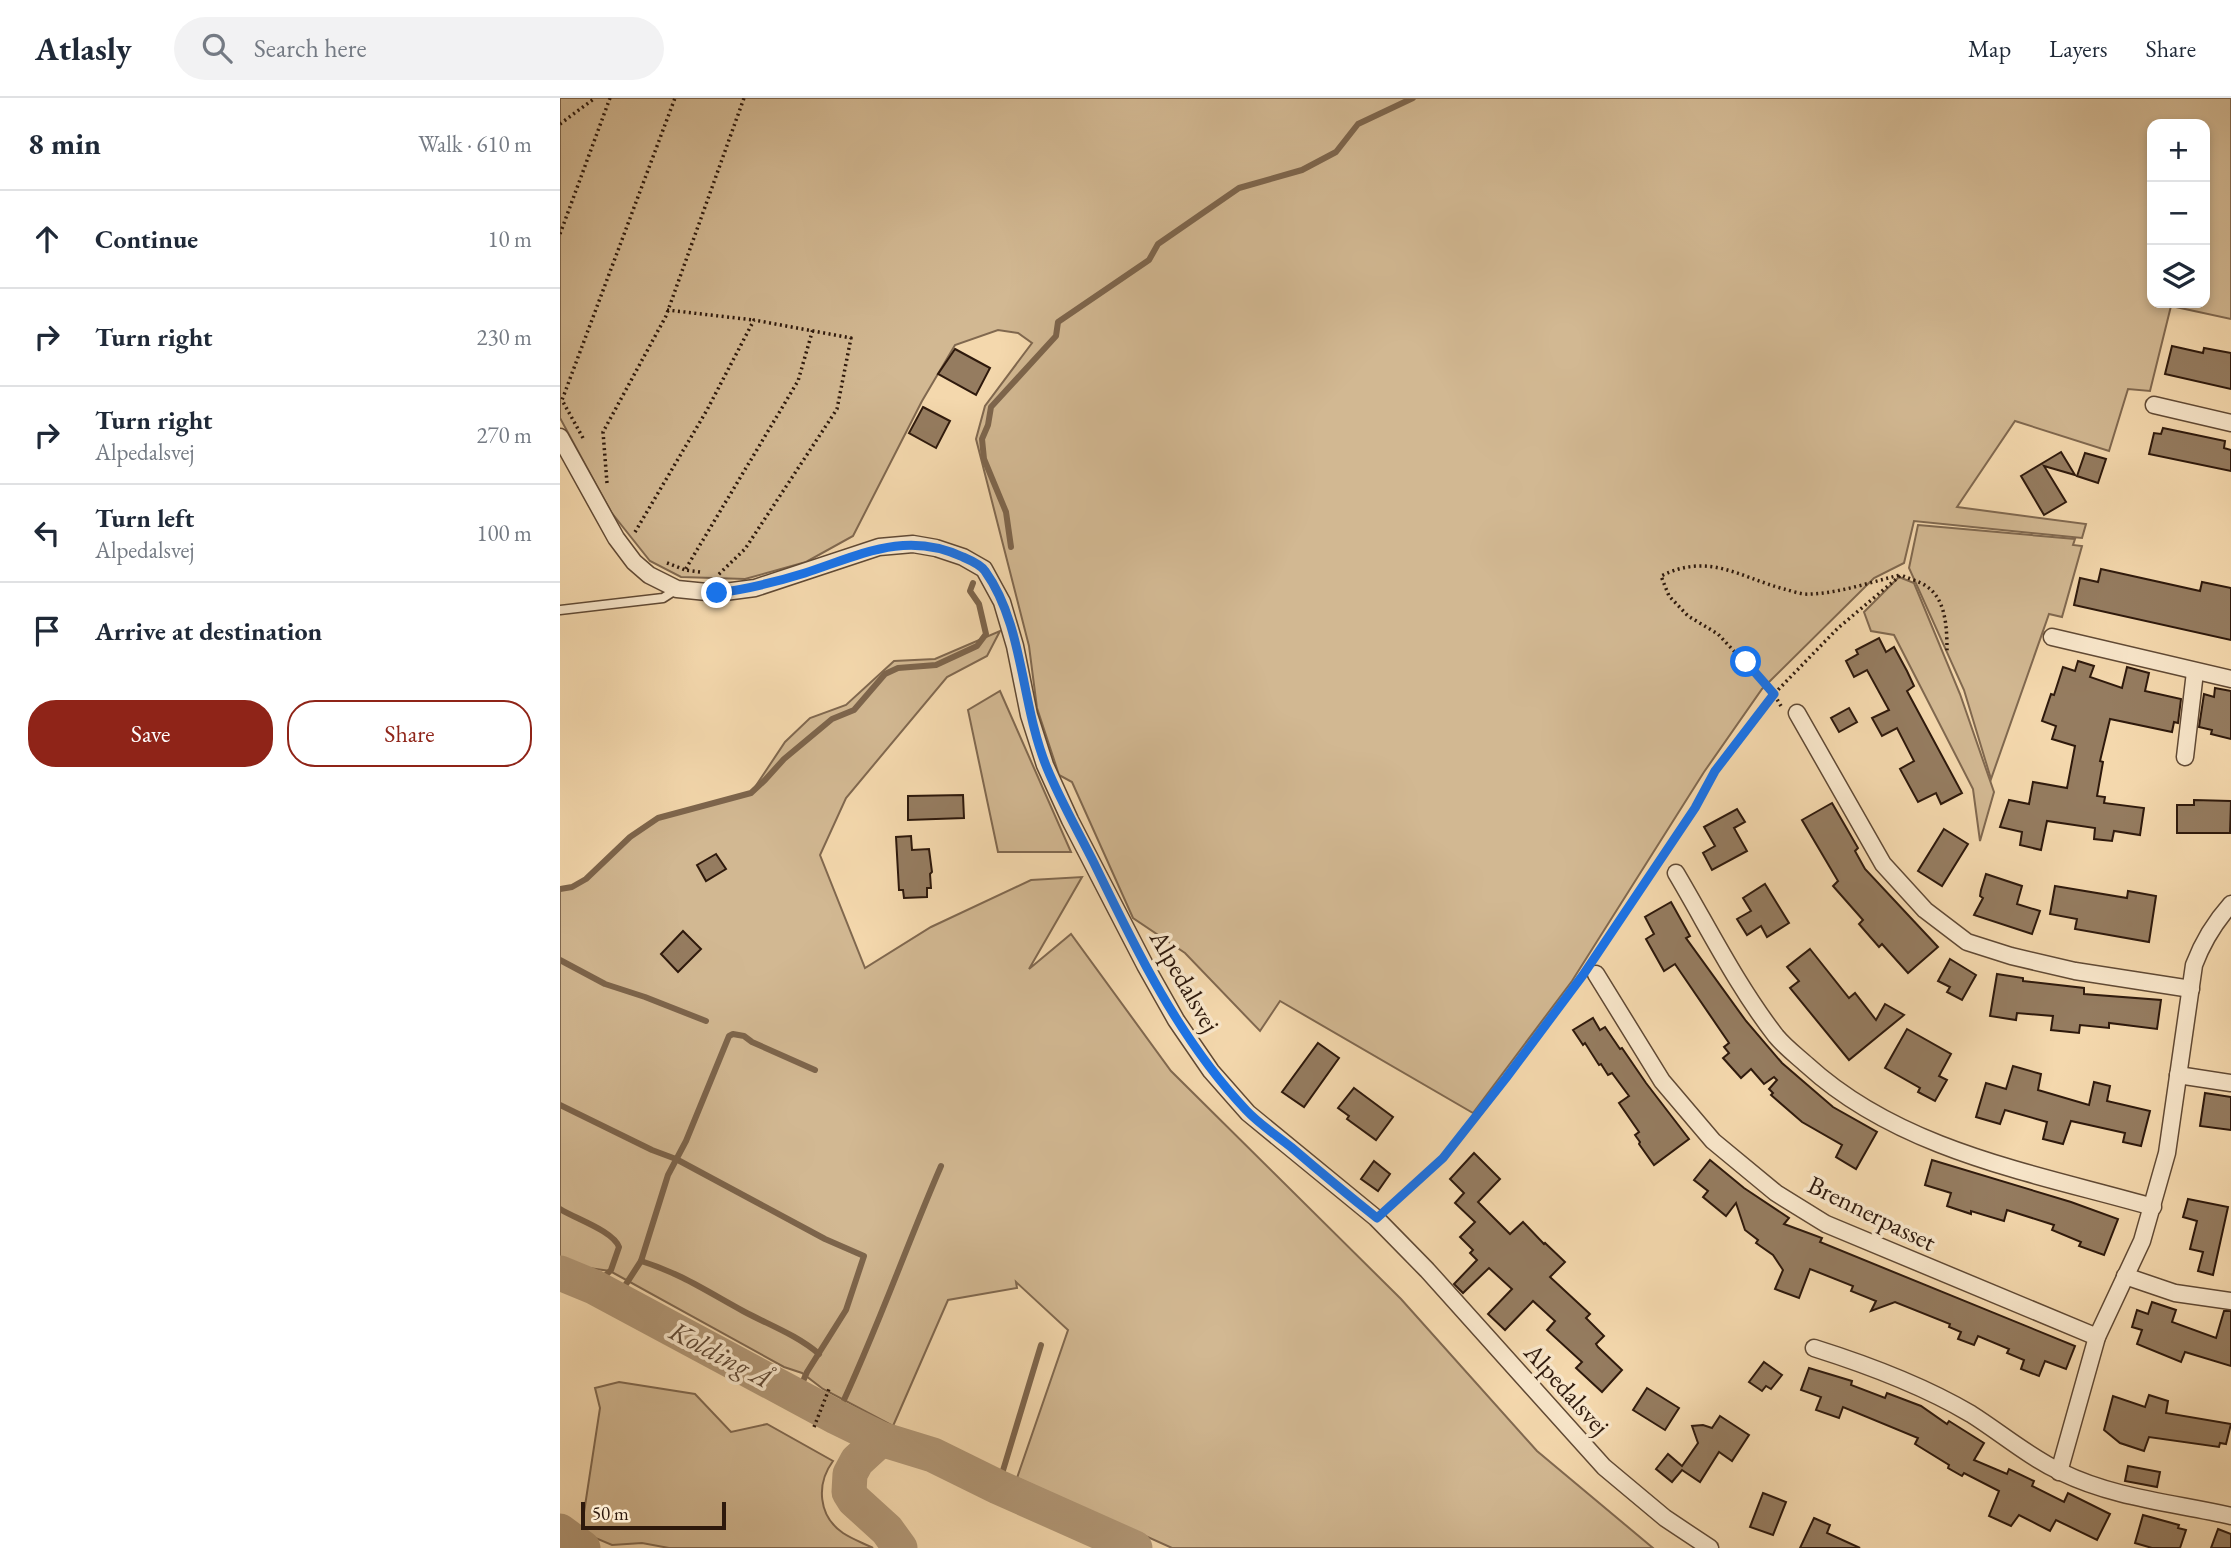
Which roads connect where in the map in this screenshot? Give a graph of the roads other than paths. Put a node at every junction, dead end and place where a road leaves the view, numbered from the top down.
1 (2154, 405) dead end
2 (2231, 423) edge
3 (560, 437) edge
4 (677, 589) junction
5 (560, 610) edge
6 (2052, 637) dead end
7 (2195, 672) junction
8 (2231, 679) edge
9 (1797, 713) dead end
10 (2185, 757) dead end
11 (1676, 873) dead end
12 (2231, 904) edge
13 (1589, 972) road end
14 (2191, 989) junction
15 (2178, 1075) junction
16 (2231, 1083) edge
17 (2153, 1208) junction
18 (2125, 1276) junction
19 (2231, 1301) edge
20 (2097, 1337) junction
21 (1814, 1348) dead end
22 (2059, 1472) junction
23 (2231, 1516) edge
24 (1710, 1548) edge

1 - 2 street
3 - 4 street, Alpedalsvej
4 - 5 lane, Alpedalsvej
4 - 24 street, Alpedalsvej
6 - 7 street
7 - 8 street
7 - 10 street
9 - 14 street
11 - 17 street
12 - 14 street
13 - 20 street, Brennerpasset
14 - 15 street
15 - 16 street
15 - 17 street
17 - 18 street
18 - 19 street
18 - 20 street
20 - 22 street
21 - 22 street
22 - 23 street

